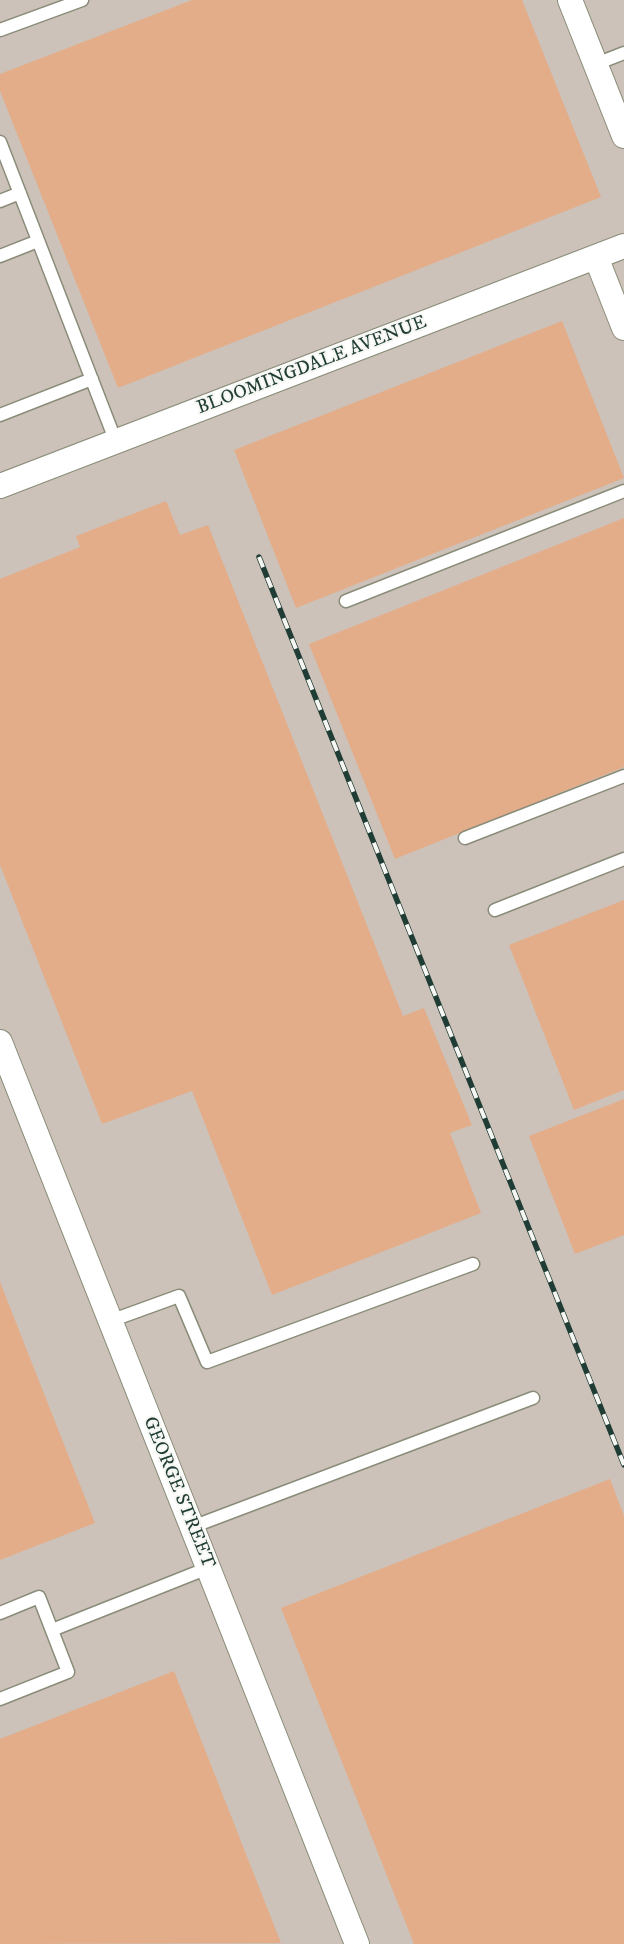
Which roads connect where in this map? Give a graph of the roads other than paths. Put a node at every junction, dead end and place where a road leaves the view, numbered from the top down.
1 (82, 0) edge
2 (570, 0) edge
3 (0, 30) edge
4 (624, 53) edge
5 (596, 64) junction
6 (624, 136) edge
7 (0, 142) edge
8 (20, 194) junction
9 (0, 201) edge
10 (38, 241) junction
11 (624, 246) edge
12 (0, 256) edge
13 (596, 257) junction
14 (624, 328) edge
15 (92, 379) junction
16 (0, 415) edge
17 (116, 442) junction
18 (0, 486) edge
19 (624, 491) edge
20 (346, 601) dead end
21 (624, 776) edge
22 (466, 838) dead end
23 (624, 859) edge
24 (494, 910) dead end
25 (0, 1042) edge
26 (473, 1264) dead end
27 (110, 1321) junction
28 (533, 1398) dead end
29 (192, 1527) junction
30 (208, 1568) junction
31 (0, 1613) edge
32 (52, 1630) junction
33 (0, 1698) edge
34 (357, 1944) edge

1 - 3 lane
2 - 5 street
4 - 5 lane
5 - 6 street
7 - 8 lane
8 - 9 lane
8 - 10 lane
10 - 12 lane
10 - 15 lane
11 - 13 street, BLOOMINGDALE AVENUE
13 - 14 street
13 - 17 street, BLOOMINGDALE AVENUE
15 - 16 lane
15 - 17 lane
17 - 18 street, BLOOMINGDALE AVENUE
19 - 20 lane
21 - 22 lane
23 - 24 lane
25 - 27 street, GEORGE STREET
26 - 27 lane
27 - 29 street, GEORGE STREET
28 - 29 lane
29 - 30 street, GEORGE STREET
30 - 32 lane
30 - 34 street, GEORGE STREET
31 - 32 lane
32 - 33 lane

